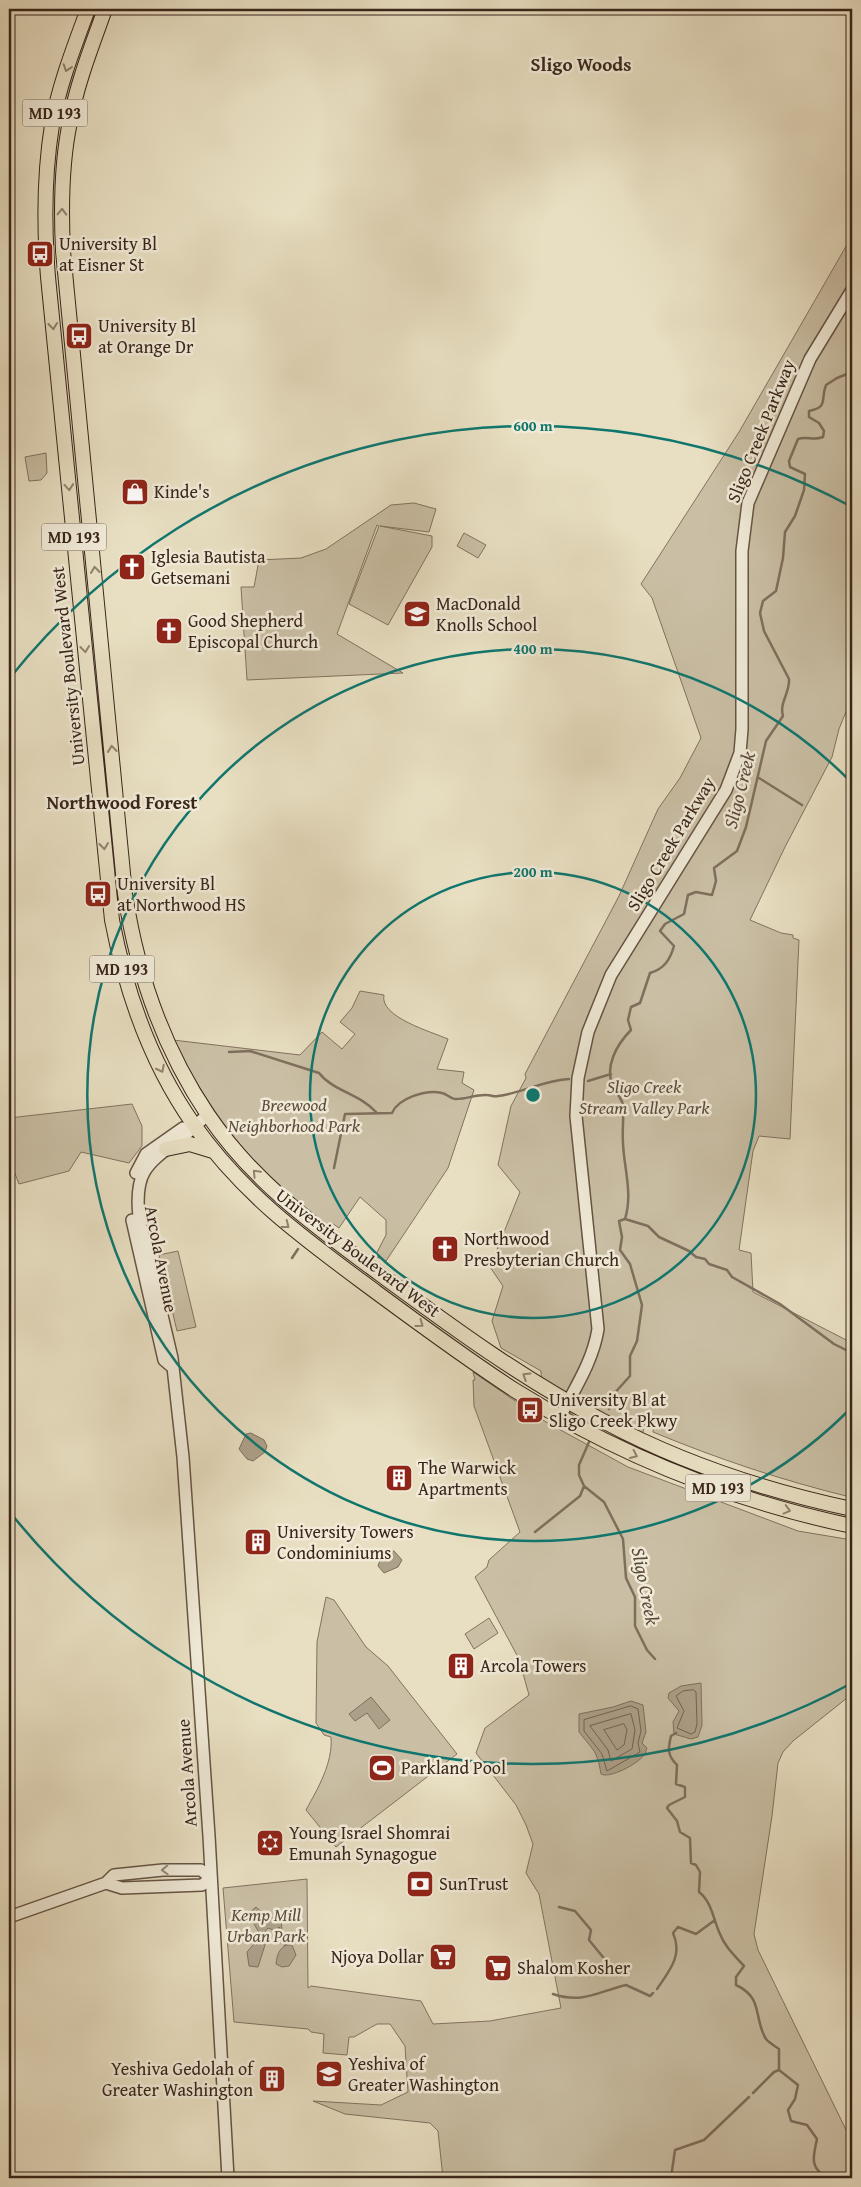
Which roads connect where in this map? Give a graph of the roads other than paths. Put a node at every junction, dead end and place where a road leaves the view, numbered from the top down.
1 (88, 9) edge
2 (106, 9) edge
3 (48, 277) junction
4 (66, 278) junction
5 (852, 290) edge
6 (97, 596) junction
7 (80, 598) junction
8 (125, 894) junction
9 (120, 961) junction
10 (128, 985) junction
11 (174, 1057) junction
12 (208, 1116) junction
13 (194, 1125) junction
14 (166, 1149) junction
15 (216, 1153) junction
16 (171, 1366) junction
17 (568, 1402) junction
18 (560, 1416) junction
19 (852, 1508) edge
20 (852, 1526) edge
21 (211, 1878) junction
22 (106, 1883) junction
23 (9, 1917) edge
24 (228, 2178) edge

1 -> 3 main road, University Boulevard West / MD 193
4 -> 2 main road, University Boulevard West / MD 193
3 - 4 main road
3 -> 7 main road, University Boulevard West / MD 193
6 -> 4 main road, University Boulevard West / MD 193
5 - 17 street, Sligo Creek Parkway
6 - 7 main road
8 -> 6 main road, University Boulevard West / MD 193
7 -> 9 main road, University Boulevard West / MD 193
8 - 9 main road
8 - 11 main road, University Boulevard West / MD 193
9 - 10 main road, University Boulevard West / MD 193
10 - 11 main road
10 -> 13 main road, University Boulevard West / MD 193
11 - 12 main road, University Boulevard West / MD 193
12 - 13 street, Arcola Avenue
17 -> 12 main road, University Boulevard West / MD 193
13 - 14 street, Arcola Avenue
13 - 15 main road, University Boulevard West / MD 193
13 - 16 street, Arcola Avenue
14 - 15 main road
14 - 16 street, Arcola Avenue
15 -> 18 main road, University Boulevard West / MD 193
16 - 21 street, Arcola Avenue
17 - 18 street, Sligo Creek Parkway
17 - 19 main road, University Boulevard West / MD 193
18 -> 20 main road, University Boulevard West / MD 193
21 - 22 street
21 -> 22 street
21 - 24 street, Arcola Avenue
22 - 23 street

